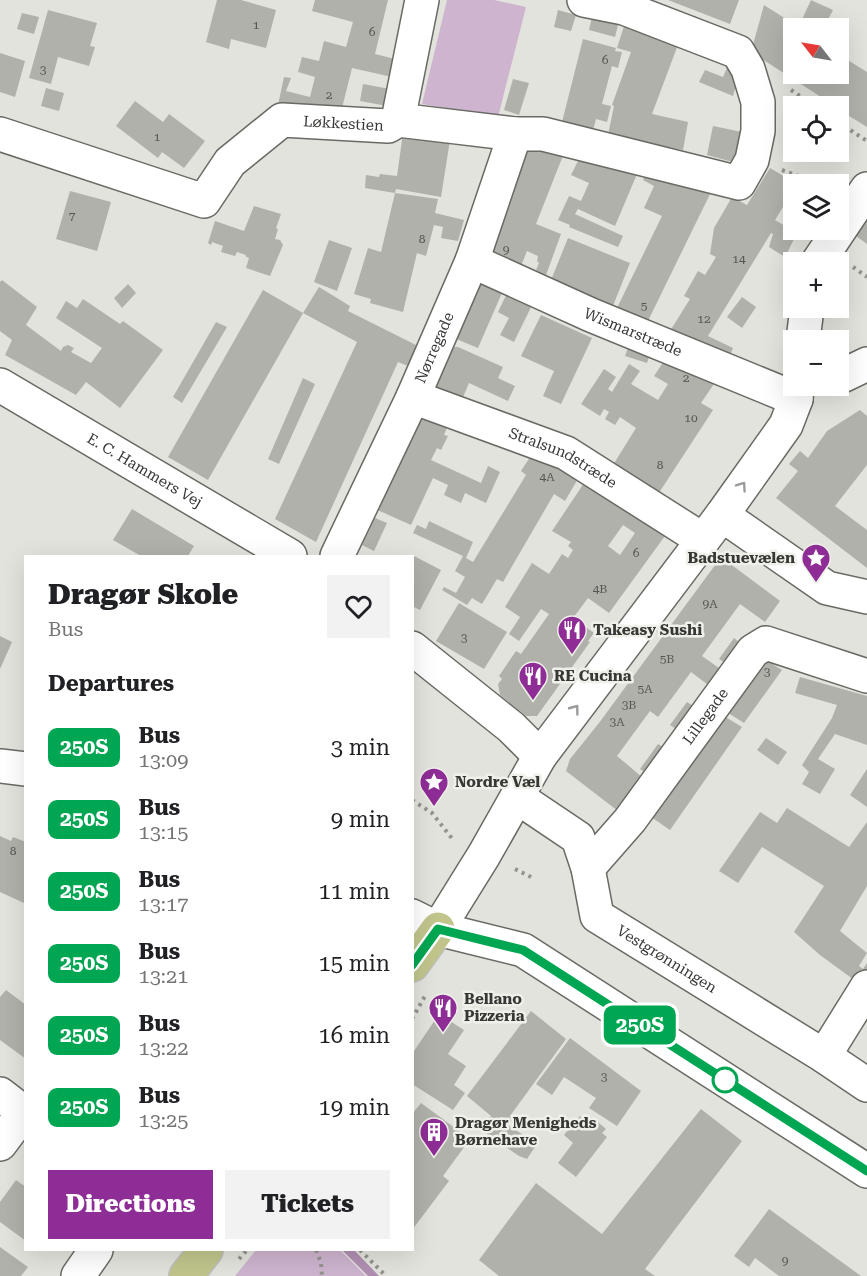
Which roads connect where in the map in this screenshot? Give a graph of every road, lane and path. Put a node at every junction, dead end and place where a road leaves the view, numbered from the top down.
1 (422, 0) edge
2 (584, 0) edge
3 (398, 120) junction
4 (849, 129) edge
5 (515, 134) junction
6 (2, 141) edge
7 (867, 141) edge
8 (752, 160) junction
9 (792, 174) edge
10 (861, 199) edge
11 (825, 252) edge
12 (472, 261) junction
13 (867, 364) edge
14 (849, 373) edge
15 (783, 382) edge
16 (0, 385) edge
17 (803, 396) edge
18 (413, 397) junction
19 (712, 527) junction
20 (288, 555) edge
21 (337, 555) edge
22 (867, 597) edge
23 (414, 650) edge
24 (863, 674) edge
25 (540, 756) junction
26 (0, 766) edge
27 (24, 769) edge
28 (517, 796) junction
29 (588, 868) junction
30 (425, 922) edge
31 (414, 958) edge
32 (867, 987) edge
33 (824, 1056) junction
34 (867, 1085) edge
35 (16, 1107) edge
36 (0, 1144) edge
37 (866, 1168) edge
38 (95, 1251) edge
39 (316, 1251) edge
40 (361, 1251) edge
41 (78, 1276) edge
42 (322, 1276) edge
43 (386, 1276) edge

1 - 3 street
2 - 8 street
3 - 5 street, Løkkestien
3 - 6 street, Løkkestien
4 - 7 path
5 - 8 street, Løkkestien
5 - 12 street, Nørregade
8 - 9 path
10 - 11 street
12 - 15 street, Wismarstræde
12 - 18 street, Nørregade
13 - 14 street
16 - 20 street, E. C. Hammers Vej
19 -> 17 street
18 - 19 street, Stralsundstræde
18 - 21 street, Nørregade
19 - 22 street
25 -> 19 street
23 - 25 street
24 - 29 street, Lillegade
25 - 28 street
26 - 27 street
28 - 29 street, Vestgrønningen
28 - 30 street
29 - 33 street, Vestgrønningen
30 - 31 main road
30 - 37 street
32 - 33 street
33 - 34 street, Vestgrønningen
35 - 36 street
38 - 41 street
39 - 42 path
40 - 43 path

